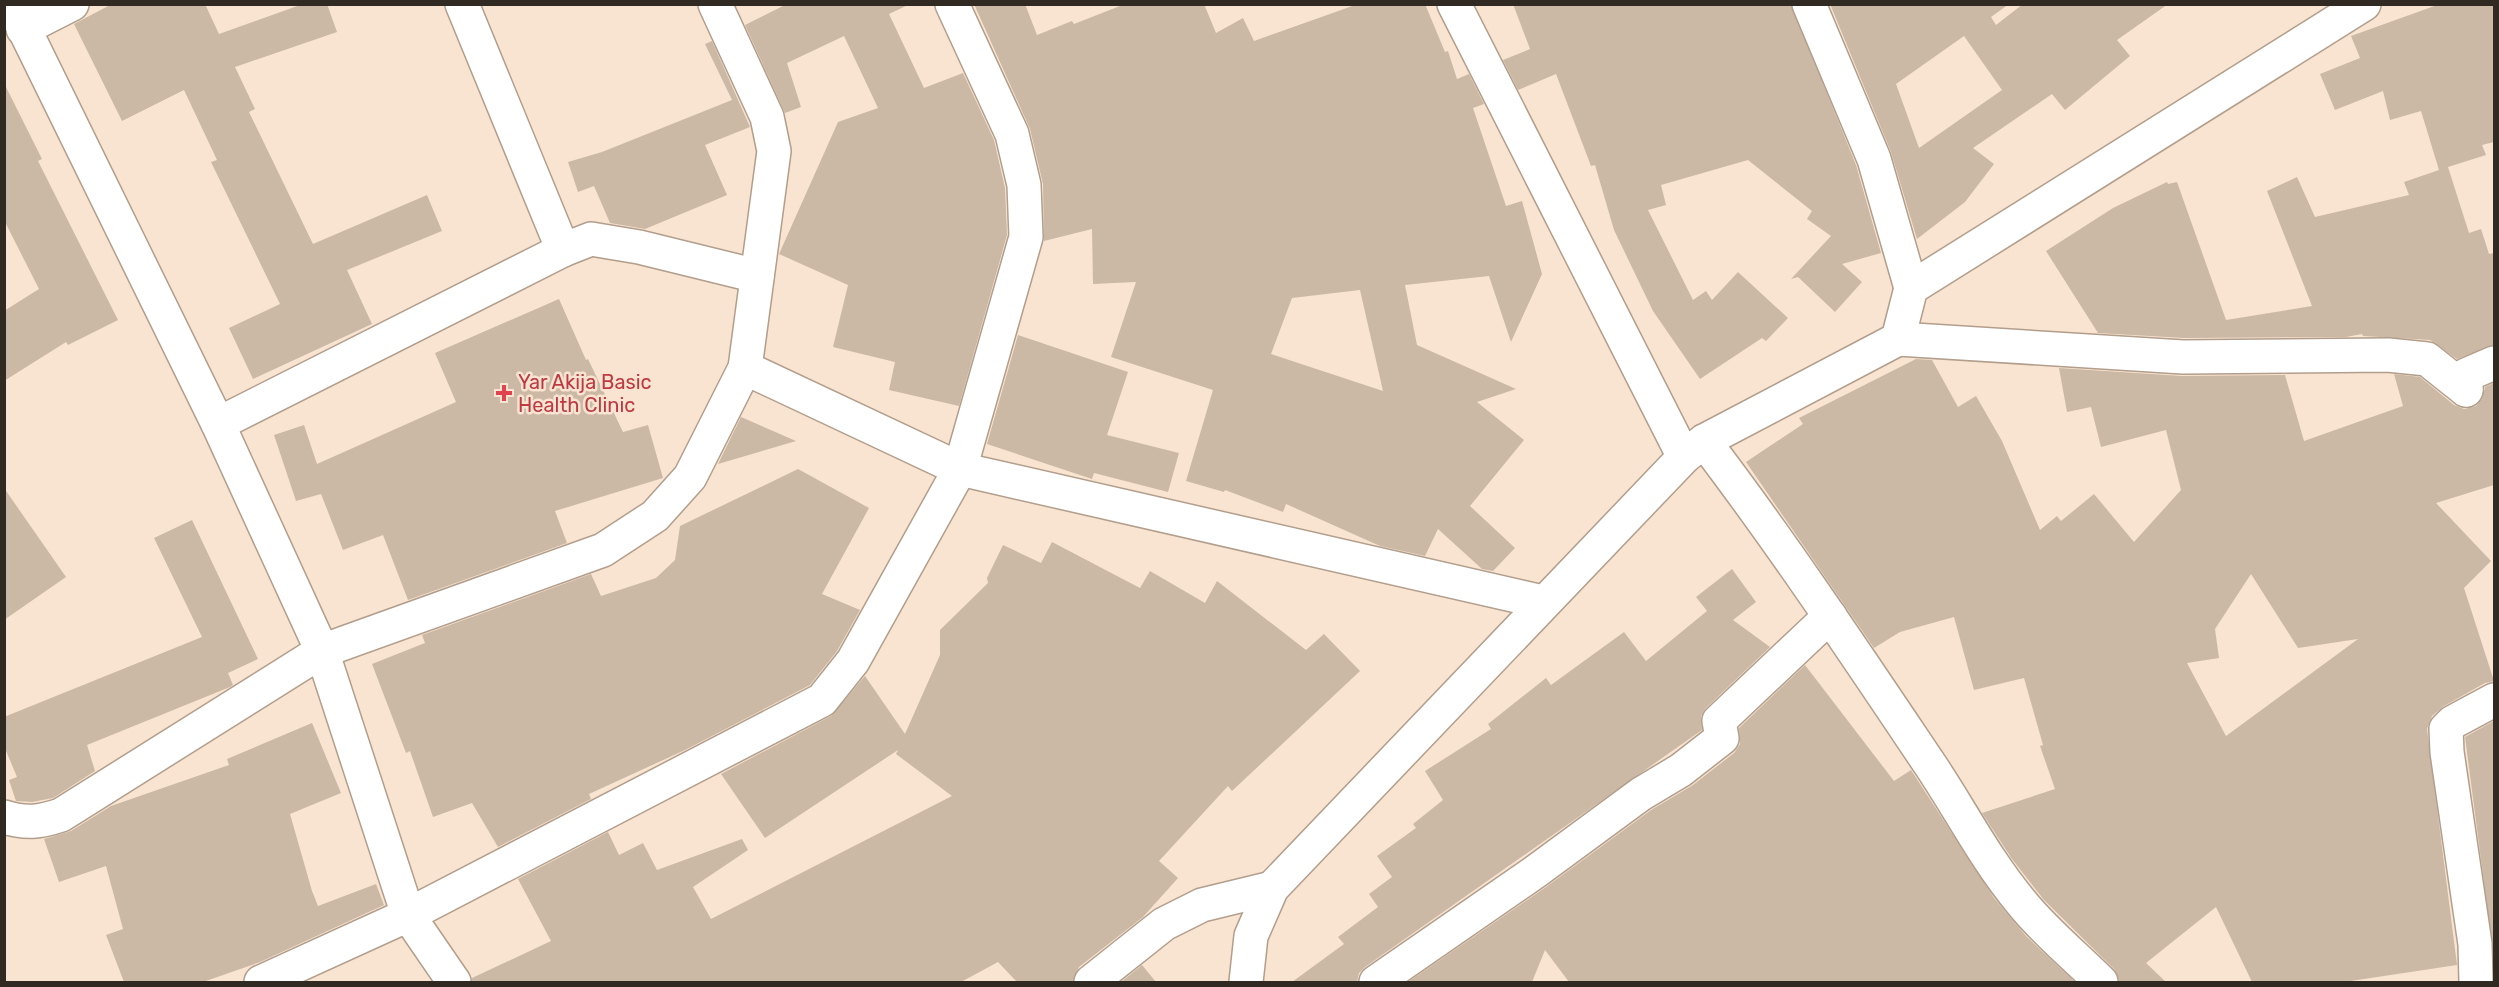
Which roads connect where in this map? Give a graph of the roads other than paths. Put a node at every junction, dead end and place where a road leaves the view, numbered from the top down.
1 (72, 4) edge
2 (462, 4) edge
3 (716, 4) edge
4 (952, 4) edge
5 (1454, 4) edge
6 (1809, 4) edge
7 (2364, 4) edge
8 (17, 17) edge
9 (563, 250) junction
10 (757, 276) junction
11 (1911, 288) junction
12 (1898, 339) junction
13 (2494, 363) edge
14 (745, 368) junction
15 (218, 424) junction
16 (1694, 449) junction
17 (960, 469) junction
18 (1543, 602) junction
19 (1830, 616) junction
20 (322, 651) junction
21 (2494, 700) edge
22 (4, 817) edge
23 (1272, 888) junction
24 (408, 915) junction
25 (261, 982) edge
26 (454, 982) edge
27 (1091, 982) edge
28 (1246, 982) edge
29 (1376, 982) edge
30 (2101, 982) edge
31 (2476, 982) edge

1 - 8 street
2 - 9 street
3 - 10 street
4 - 17 street
5 - 16 street
6 - 11 street
7 - 11 street
8 - 15 street
9 - 10 street
9 - 15 street
10 - 14 street
11 - 12 street
12 - 13 street
12 - 16 street
14 - 17 street
14 - 20 street
15 - 20 street
16 - 18 street
16 - 19 street
17 - 18 street
17 - 24 street
18 - 23 street
19 - 29 street
19 - 30 street
20 - 22 street
20 - 24 street
21 - 31 street
23 - 27 street
23 - 28 street
24 - 25 street
24 - 26 street

